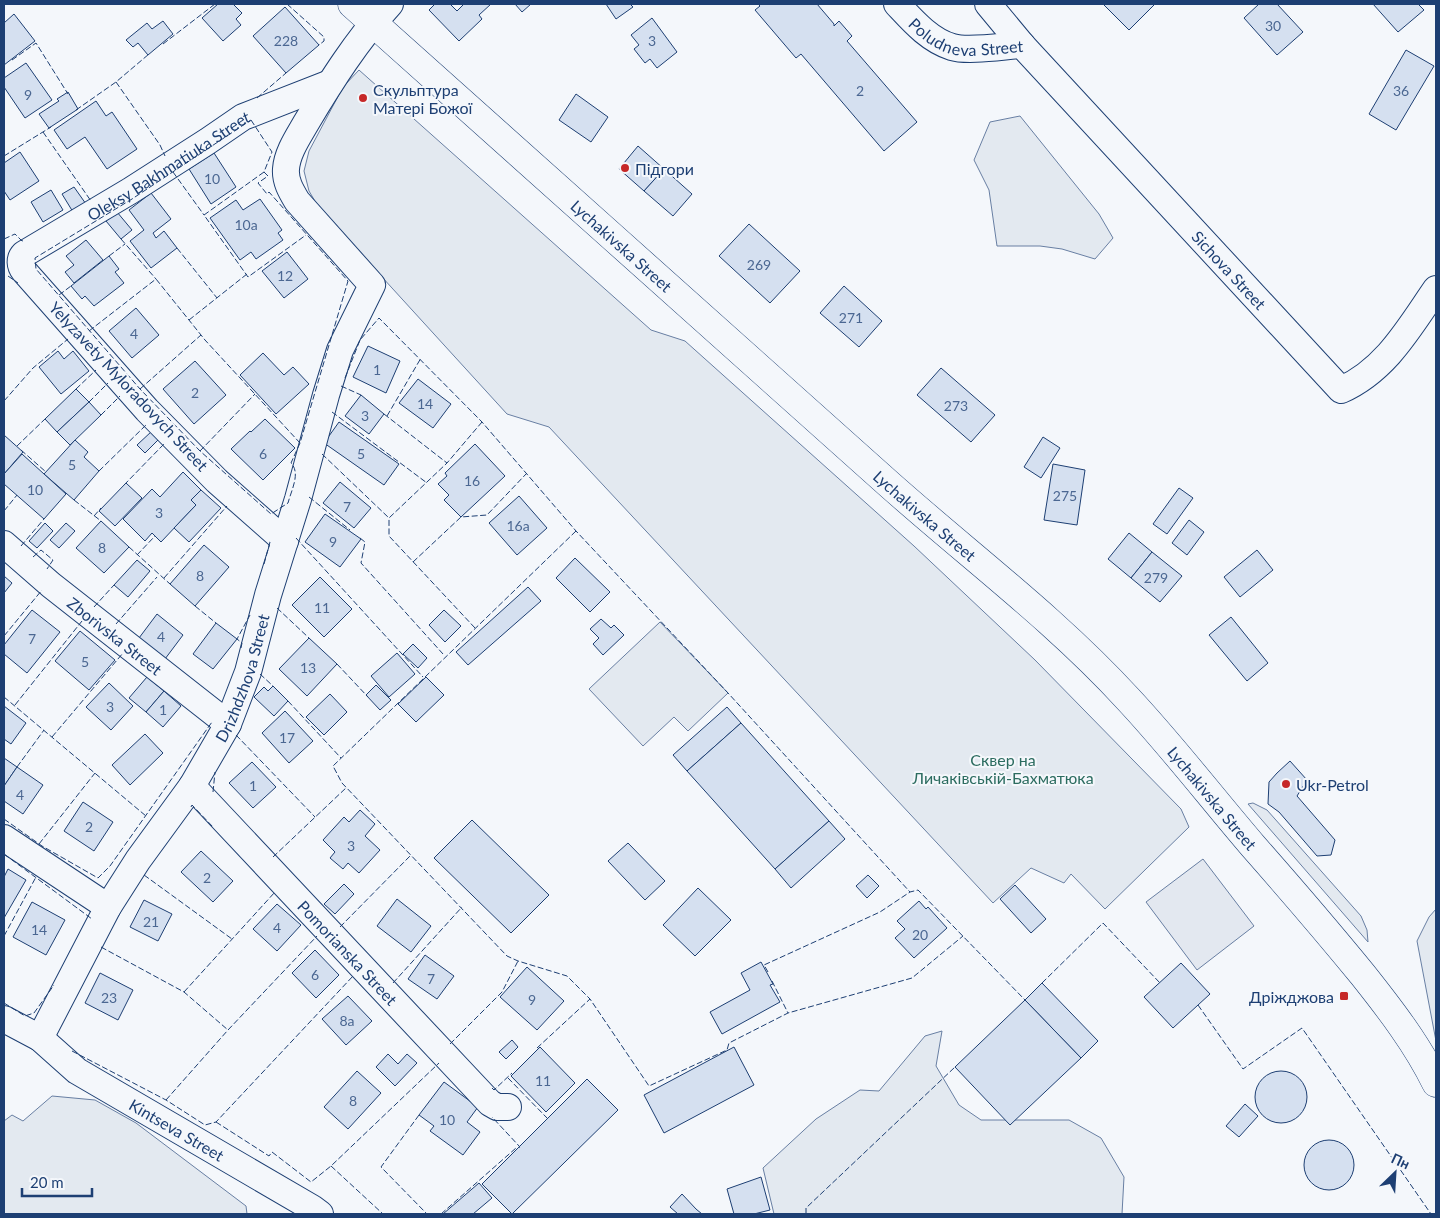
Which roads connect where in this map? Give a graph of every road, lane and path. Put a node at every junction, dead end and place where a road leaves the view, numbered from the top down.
1 (352, 4) edge
2 (897, 4) edge
3 (988, 4) edge
4 (382, 13) edge
5 (1022, 45) junction
6 (330, 83) junction
7 (21, 268) joint
8 (1436, 289) edge
9 (285, 541) junction
10 (4, 544) edge
11 (228, 724) junction
12 (192, 786) junction
13 (4, 838) edge
14 (108, 907) junction
15 (4, 1019) edge
16 (4, 1027) edge
17 (40, 1038) junction
18 (1436, 1083) edge
19 (508, 1107) dead end
20 (320, 1214) edge

1 - 4 main road, Lychakivska Street
2 - 5 street, Poludneva Street
3 - 5 street, Poludneva Street
4 - 6 street
4 - 18 main road, Lychakivska Street
5 - 8 street, Sichova Street
6 - 7 street, Oleksy Bakhmatiuka Street
6 - 9 street, Drizhdzhova Street
7 - 9 street, Yelyzavety Myloradovych Street
9 - 11 street, Drizhdzhova Street
10 - 11 street, Zborivska Street
11 - 12 street, Drizhdzhova Street
12 - 14 street, Drizhdzhova Street
12 - 19 street, Pomorianska Street
13 - 14 street
14 - 17 street, Drizhdzhova Street
15 - 17 street, Kintseva Street
16 - 17 street, Kintseva Street
17 - 20 street, Kintseva Street

